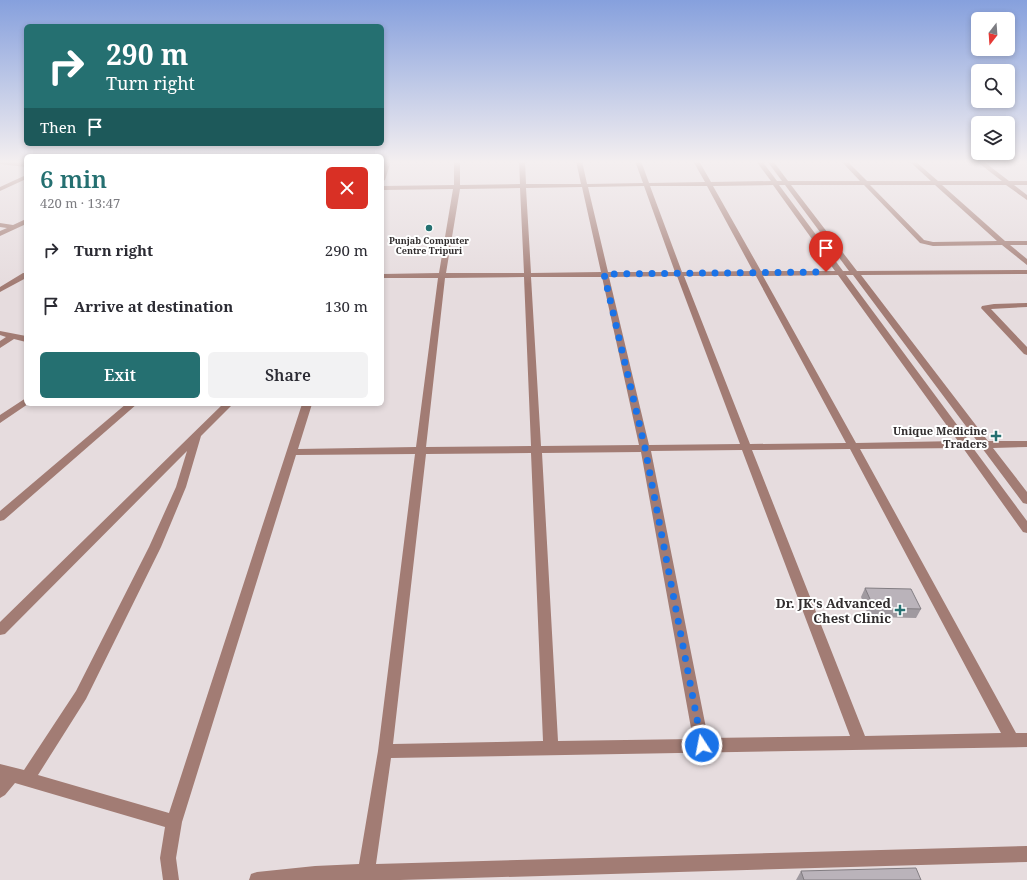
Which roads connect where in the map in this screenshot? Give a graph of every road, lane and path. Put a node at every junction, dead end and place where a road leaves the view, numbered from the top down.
1 (454, 202) edge
2 (524, 202) edge
3 (589, 202) edge
4 (653, 202) edge
5 (718, 202) edge
6 (789, 202) edge
7 (802, 202) edge
8 (884, 202) edge
9 (959, 202) edge
10 (24, 222) edge
11 (0, 225) edge
12 (15, 226) junction
13 (24, 228) edge
14 (0, 234) edge
15 (1003, 243) junction
16 (1027, 243) edge
17 (1027, 263) edge
18 (840, 272) junction
19 (854, 272) junction
20 (1027, 272) edge
21 (679, 273) junction
22 (757, 273) junction
23 (526, 274) junction
24 (604, 274) junction
25 (442, 275) junction
26 (384, 276) edge
27 (24, 278) edge
28 (0, 290) edge
29 (1027, 305) edge
30 (0, 333) edge
31 (13, 336) junction
32 (24, 339) edge
33 (0, 344) edge
34 (1027, 352) edge
35 (24, 402) edge
36 (130, 406) edge
37 (226, 406) edge
38 (306, 406) edge
39 (0, 420) edge
40 (198, 434) junction
41 (966, 444) junction
42 (985, 444) junction
43 (1027, 444) edge
44 (853, 446) junction
45 (746, 447) junction
46 (645, 448) junction
47 (536, 449) junction
48 (421, 450) junction
49 (292, 452) junction
50 (1027, 500) edge
51 (0, 518) edge
52 (1027, 529) edge
53 (0, 630) edge
54 (1020, 740) edge
55 (860, 742) junction
56 (702, 745) junction
57 (551, 748) junction
58 (385, 751) junction
59 (6, 773) edge
60 (27, 779) junction
61 (0, 790) edge
62 (174, 822) junction
63 (1027, 854) edge
64 (366, 874) junction
65 (314, 877) edge
66 (171, 880) edge
67 (257, 880) edge

1 - 25 street
2 - 23 street
3 - 24 street
4 - 21 street
5 - 22 street
6 - 18 street
7 - 19 street
8 - 15 street
9 - 15 street
10 - 12 street
11 - 12 street
12 - 13 street
12 - 14 street
15 - 16 street
15 - 17 street
18 - 19 street
18 - 22 street
18 - 41 street
19 - 20 street
19 - 42 street
21 - 22 street
21 - 24 street
21 - 45 street
22 - 44 street
23 - 24 street
23 - 25 street
23 - 47 street
24 - 46 street
25 - 26 street
25 - 48 street
27 - 28 street
29 - 34 street
30 - 31 street
31 - 32 street
31 - 33 street
35 - 39 street
36 - 51 street
37 - 40 street
38 - 49 street
40 - 53 street
40 - 60 street
41 - 42 street
41 - 44 street
41 - 52 street
42 - 43 street
42 - 50 street
44 - 45 street
44 - 54 street
45 - 46 street
45 - 55 street
46 - 47 street
46 - 56 street
47 - 48 street
47 - 57 street
48 - 49 street
48 - 58 street
49 - 62 street
54 - 55 street
55 - 56 street
56 - 57 street
57 - 58 street
58 - 64 street
59 - 60 street
59 - 61 street
60 - 62 street
62 - 66 street
63 - 64 street
64 - 65 street
65 - 67 street

